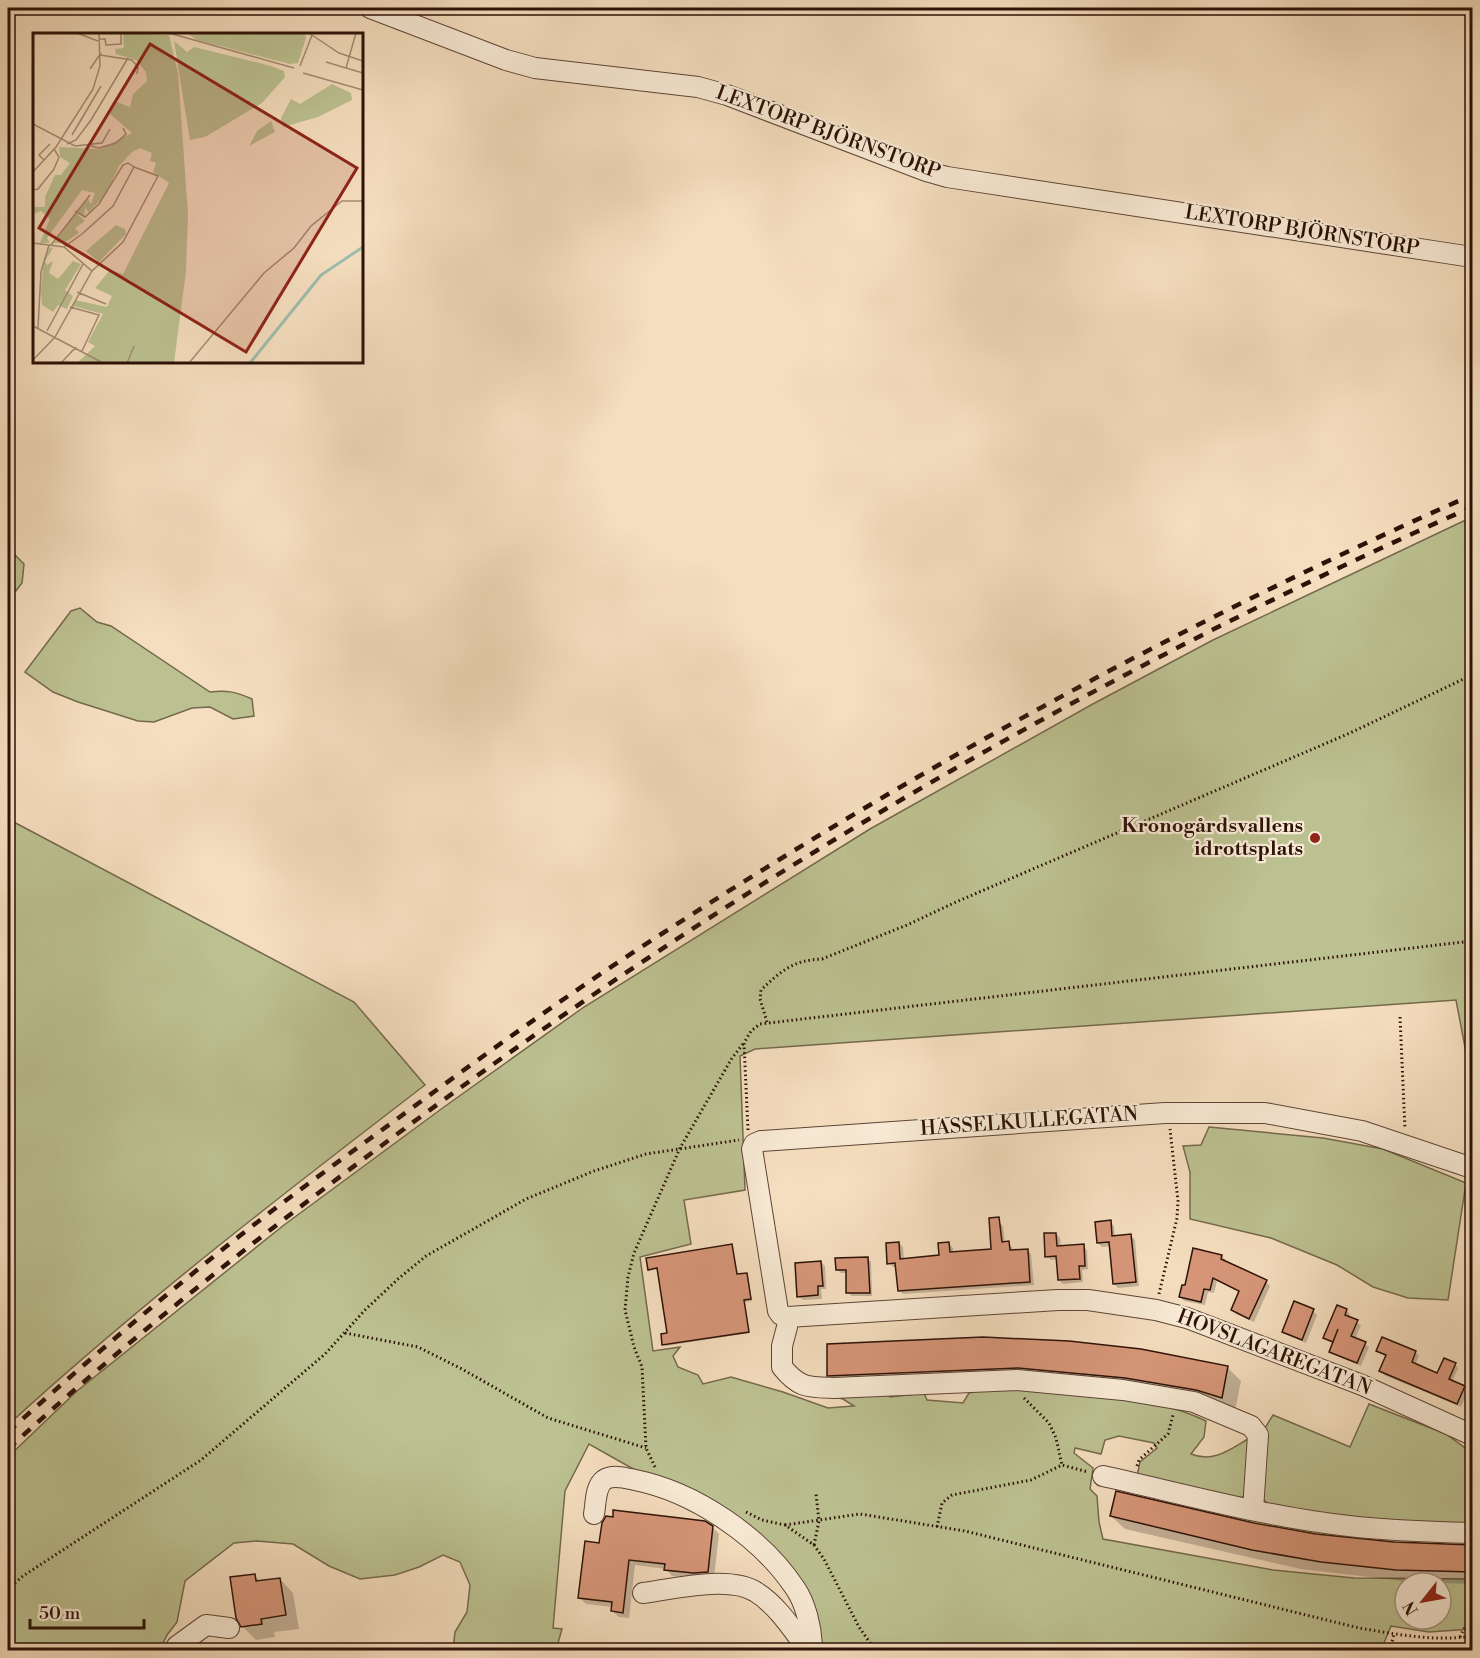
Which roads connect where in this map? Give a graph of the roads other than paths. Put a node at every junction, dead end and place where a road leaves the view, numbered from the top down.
1 (370, 8) edge
2 (1473, 257) edge
3 (1473, 1168) edge
4 (784, 1316) junction
5 (1473, 1435) edge
6 (1103, 1476) road end
7 (1253, 1510) junction
8 (594, 1514) dead end
9 (1473, 1533) edge
10 (643, 1593) dead end
11 (229, 1628) dead end
12 (174, 1650) edge
13 (808, 1650) edge

1 - 2 street, LEXTORP BJÖRNSTORP
3 - 4 street, HASSELKULLEGATAN
4 - 5 street, HOVSLAGAREGATAN
4 - 7 street
6 - 7 street
7 - 9 street
8 - 13 street
10 - 13 street
11 - 12 street

